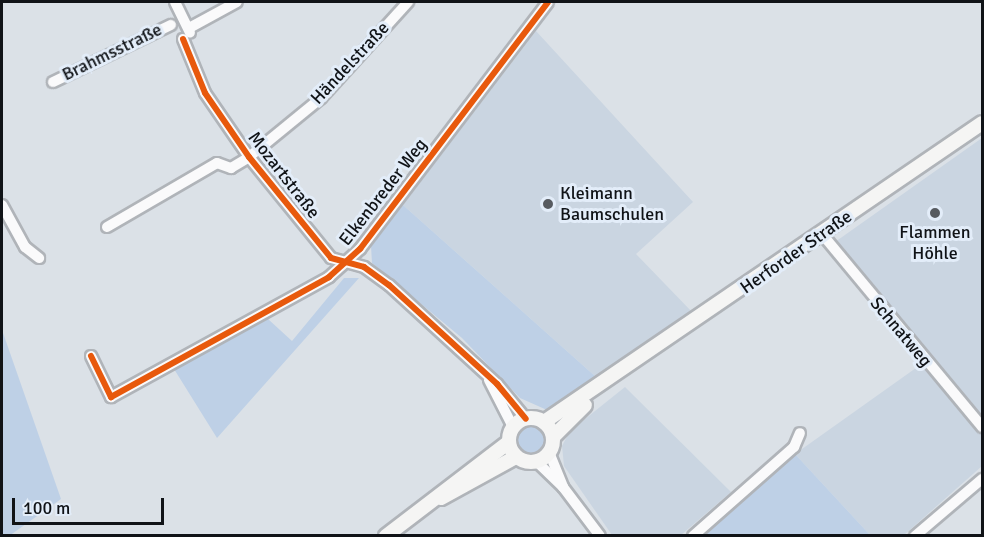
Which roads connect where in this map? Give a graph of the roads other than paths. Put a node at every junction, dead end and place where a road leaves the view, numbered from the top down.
1 (175, 2) edge
2 (237, 2) edge
3 (408, 2) edge
4 (548, 2) edge
5 (188, 22) junction
6 (171, 25) junction
7 (183, 39) junction
8 (53, 82) dead end
9 (982, 123) edge
10 (249, 157) junction
11 (2, 204) edge
12 (107, 227) dead end
13 (822, 234) junction
14 (39, 258) dead end
15 (345, 265) junction
16 (91, 356) dead end
17 (488, 377) junction
18 (610, 381) junction
19 (526, 419) junction
20 (544, 423) junction
21 (513, 427) junction
22 (982, 427) edge
23 (800, 433) dead end
24 (553, 437) junction
25 (509, 442) junction
26 (549, 452) junction
27 (516, 457) junction
28 (537, 462) junction
29 (982, 479) edge
30 (563, 487) junction
31 (441, 498) junction
32 (386, 536) edge
33 (600, 536) edge
34 (693, 536) edge
35 (915, 536) edge

1 - 5 street
2 - 5 street
3 - 10 street, Händelstraße
4 - 15 street, Elkenbreder Weg
5 - 6 street
5 - 7 street
6 - 7 street, Mozartstraße
6 - 8 street, Brahmsstraße
7 - 10 street, Mozartstraße
9 - 13 main road, Herforder Straße
10 - 12 street, Händelstraße
10 - 15 street, Mozartstraße
11 - 14 street
13 - 18 main road, Herforder Straße
13 - 22 street, Schnatweg
15 - 16 street, Elkenbreder Weg
15 - 17 street, Mozartstraße
17 - 19 street, Mozartstraße
17 - 21 street, Mozartstraße
18 - 20 main road, Herforder Straße
18 - 24 main road, Herforder Straße
19 - 20 main road
19 - 21 main road
20 - 24 main road
21 - 25 main road
23 - 34 street
24 - 26 main road
25 - 27 main road
25 - 31 main road
26 - 28 main road
26 - 30 street
27 - 28 main road
27 - 31 main road
28 - 30 street
29 - 35 street
30 - 33 street
31 - 32 main road

